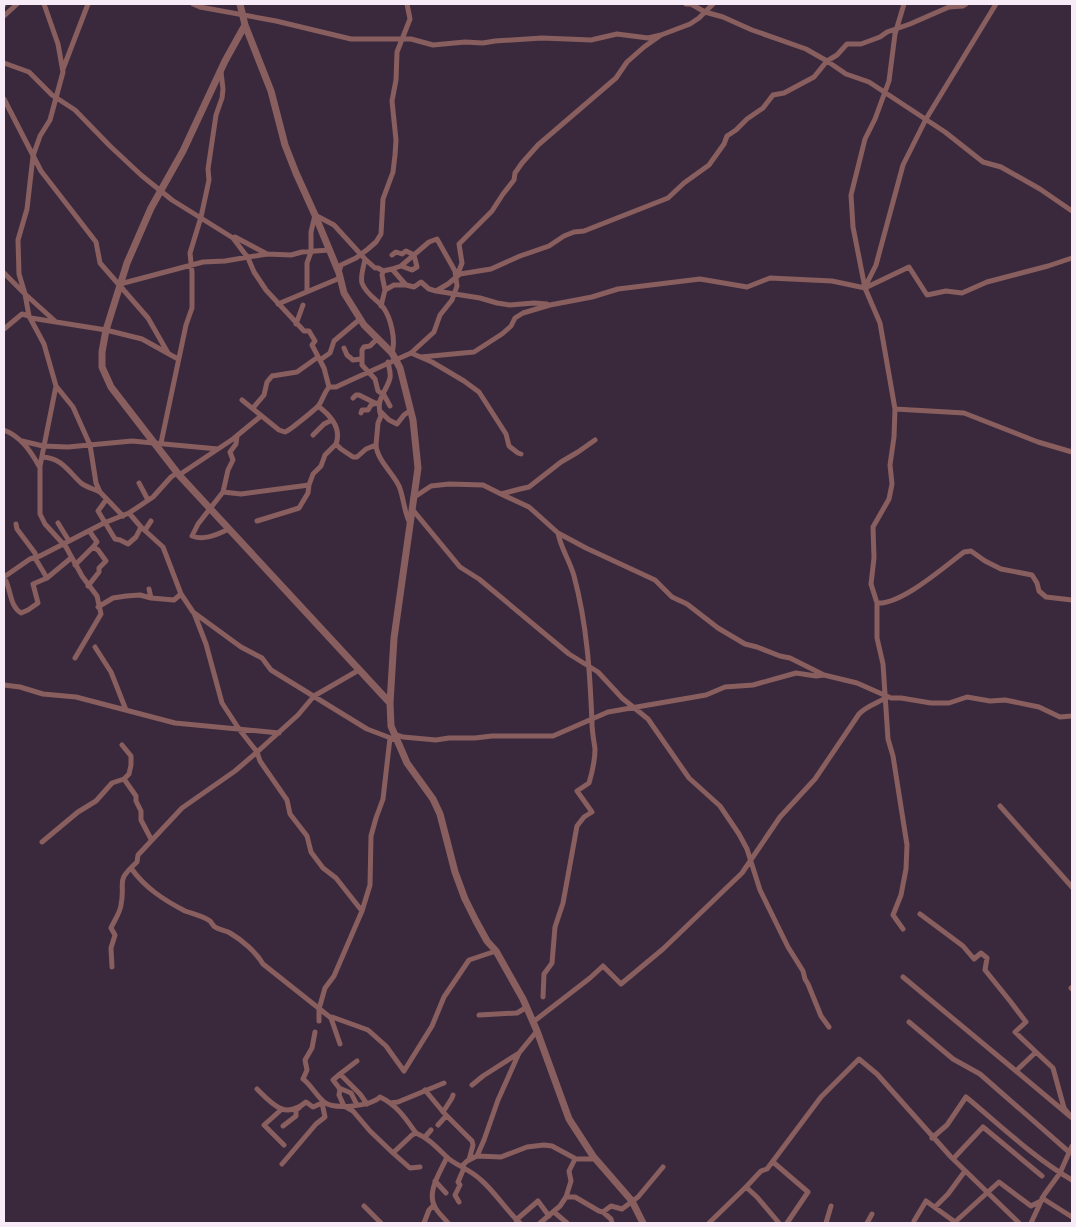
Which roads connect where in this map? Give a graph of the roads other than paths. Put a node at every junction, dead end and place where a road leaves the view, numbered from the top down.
1 (16, 4) edge
2 (44, 4) edge
3 (88, 4) edge
4 (193, 4) edge
5 (240, 4) edge
6 (408, 4) edge
7 (686, 4) edge
8 (713, 4) edge
9 (904, 4) edge
10 (966, 4) edge
11 (996, 4) edge
12 (705, 12) junction
13 (4, 16) edge
14 (243, 16) junction
15 (245, 25) junction
16 (898, 28) junction
17 (661, 36) junction
18 (401, 40) junction
19 (827, 61) junction
20 (4, 63) edge
21 (62, 69) junction
22 (221, 72) junction
23 (885, 92) junction
24 (57, 98) junction
25 (4, 99) edge
26 (926, 119) junction
27 (33, 156) junction
28 (161, 191) junction
29 (1072, 211) edge
30 (315, 215) junction
31 (201, 218) junction
32 (226, 232) junction
33 (329, 250) junction
34 (311, 252) junction
35 (267, 254) junction
36 (392, 255) dead end
37 (414, 255) junction
38 (363, 257) junction
39 (248, 258) junction
40 (1072, 258) edge
41 (192, 264) junction
42 (401, 266) junction
43 (392, 269) junction
44 (383, 271) junction
45 (4, 273) edge
46 (339, 275) junction
47 (456, 276) junction
48 (120, 285) junction
49 (406, 285) junction
50 (865, 288) junction
51 (385, 290) junction
52 (306, 291) junction
53 (436, 291) junction
54 (456, 293) junction
55 (25, 294) junction
56 (278, 304) junction
57 (303, 304) dead end
58 (550, 305) junction
59 (381, 306) junction
60 (30, 317) junction
61 (360, 319) junction
62 (56, 322) junction
63 (296, 324) junction
64 (4, 329) edge
65 (106, 330) junction
66 (378, 339) junction
67 (344, 348) dead end
68 (168, 353) junction
69 (411, 353) junction
70 (394, 356) junction
71 (319, 358) junction
72 (421, 358) junction
73 (178, 359) junction
74 (361, 359) junction
75 (388, 362) junction
76 (368, 372) junction
77 (56, 386) junction
78 (329, 387) junction
79 (382, 394) junction
80 (353, 398) dead end
81 (242, 400) dead end
82 (377, 402) junction
83 (318, 406) junction
84 (390, 406) dead end
85 (253, 408) junction
86 (895, 409) junction
87 (411, 410) junction
88 (379, 411) junction
89 (361, 413) dead end
90 (261, 416) junction
91 (332, 420) junction
92 (5, 431) edge
93 (313, 435) dead end
94 (237, 436) junction
95 (595, 440) dead end
96 (22, 442) junction
97 (158, 443) junction
98 (336, 444) junction
99 (90, 445) junction
100 (43, 446) junction
101 (376, 446) junction
102 (218, 449) junction
103 (1072, 452) edge
104 (521, 454) dead end
105 (42, 457) junction
106 (40, 466) junction
107 (178, 474) junction
108 (139, 483) dead end
109 (309, 485) junction
110 (100, 492) junction
111 (223, 492) junction
112 (501, 494) junction
113 (413, 498) junction
114 (106, 500) junction
115 (148, 500) junction
116 (210, 508) junction
117 (412, 509) junction
118 (129, 513) junction
119 (123, 516) junction
120 (151, 521) dead end
121 (257, 521) dead end
122 (58, 523) dead end
123 (104, 523) junction
124 (16, 524) dead end
125 (410, 524) junction
126 (143, 528) junction
127 (229, 529) junction
128 (90, 532) junction
129 (558, 533) junction
130 (67, 542) junction
131 (93, 547) junction
132 (35, 558) junction
133 (71, 558) junction
134 (75, 565) junction
135 (47, 578) junction
136 (4, 579) edge
137 (88, 586) junction
138 (149, 589) dead end
139 (181, 594) junction
140 (151, 598) junction
141 (1072, 600) edge
142 (876, 603) junction
143 (98, 606) junction
144 (193, 612) junction
145 (95, 647) dead end
146 (75, 658) dead end
147 (589, 666) junction
148 (359, 670) junction
149 (824, 675) junction
150 (4, 686) edge
151 (314, 696) junction
152 (887, 697) junction
153 (390, 703) junction
154 (633, 708) junction
155 (126, 710) junction
156 (1072, 716) edge
157 (592, 719) junction
158 (239, 729) junction
159 (279, 733) junction
160 (393, 737) junction
161 (122, 745) dead end
162 (257, 752) junction
163 (124, 779) junction
164 (1000, 806) dead end
165 (152, 839) junction
166 (42, 842) dead end
167 (750, 859) junction
168 (131, 868) junction
169 (1072, 887) edge
170 (362, 911) junction
171 (920, 914) dead end
172 (903, 929) dead end
173 (496, 951) junction
174 (112, 967) dead end
175 (903, 977) dead end
176 (543, 997) dead end
177 (527, 1008) junction
178 (320, 1009) junction
179 (479, 1015) dead end
180 (332, 1018) junction
181 (319, 1022) dead end
182 (533, 1022) junction
183 (909, 1022) dead end
184 (829, 1027) dead end
185 (537, 1031) junction
186 (315, 1032) dead end
187 (340, 1044) dead end
188 (1036, 1052) junction
189 (519, 1054) junction
190 (357, 1061) dead end
191 (1016, 1072) junction
192 (340, 1074) junction
193 (444, 1083) dead end
194 (472, 1086) dead end
195 (339, 1088) junction
196 (256, 1089) dead end
197 (425, 1090) junction
198 (453, 1094) dead end
199 (323, 1103) junction
200 (390, 1103) junction
201 (367, 1104) junction
202 (357, 1105) junction
203 (344, 1106) junction
204 (299, 1108) junction
205 (282, 1109) junction
206 (444, 1114) junction
207 (1072, 1117) edge
208 (438, 1125) dead end
209 (283, 1126) dead end
210 (431, 1130) dead end
211 (416, 1133) junction
212 (425, 1137) junction
213 (932, 1138) junction
214 (284, 1145) dead end
215 (1072, 1146) edge
216 (1069, 1152) junction
217 (393, 1153) junction
218 (476, 1156) junction
219 (447, 1157) junction
220 (576, 1159) junction
221 (596, 1159) junction
222 (953, 1159) junction
223 (469, 1160) junction
224 (772, 1162) junction
225 (282, 1164) dead end
226 (663, 1166) dead end
227 (420, 1167) dead end
228 (464, 1168) junction
229 (965, 1170) junction
230 (1060, 1173) junction
231 (1042, 1176) dead end
232 (1072, 1180) edge
233 (435, 1181) junction
234 (746, 1187) junction
235 (987, 1192) junction
236 (446, 1193) dead end
237 (566, 1197) junction
238 (1042, 1200) junction
239 (459, 1202) dead end
240 (632, 1202) junction
241 (434, 1205) junction
242 (364, 1206) dead end
243 (831, 1206) dead end
244 (934, 1207) junction
245 (554, 1212) junction
246 (603, 1212) junction
247 (872, 1214) dead end
248 (549, 1216) junction
249 (1072, 1217) edge
250 (914, 1221) dead end
251 (518, 1222) edge
252 (380, 1223) edge
253 (424, 1223) edge
254 (448, 1223) edge
255 (540, 1223) edge
256 (567, 1223) edge
257 (612, 1223) edge
258 (643, 1223) edge
259 (708, 1223) edge
260 (779, 1223) edge
261 (787, 1223) edge
262 (826, 1223) edge
263 (867, 1223) edge
264 (955, 1223) edge
265 (1019, 1223) edge
266 (1031, 1223) edge

1 - 13 street
2 - 21 street
3 - 21 street
4 - 14 street
5 - 14 street
6 - 18 street
7 - 12 street
8 - 12 street
9 - 16 street
10 - 16 street
11 - 26 street
12 - 17 street
12 - 19 street
14 - 15 street
14 - 18 street
15 - 22 street
15 - 30 street
16 - 19 street
16 - 23 street
17 - 18 street
17 - 47 street
18 - 38 street
19 - 23 street
19 - 47 street
20 - 24 street
21 - 24 street
22 - 28 street
22 - 31 street
23 - 26 street
23 - 50 street
24 - 27 street
24 - 28 street
25 - 27 street
26 - 29 street
26 - 50 street
27 - 48 street
27 - 55 street
28 - 31 street
28 - 48 street
30 - 33 street
30 - 34 street
30 - 38 street
31 - 32 street
31 - 41 street
32 - 35 street
32 - 39 street
33 - 34 street
33 - 46 street
34 - 35 street
34 - 52 street
35 - 39 street
36 - 37 street
37 - 42 street
37 - 42 street
37 - 47 street
38 - 44 street
38 - 46 street
38 - 59 street
39 - 41 street
39 - 56 street
40 - 50 street
41 - 48 street
41 - 73 street
42 - 43 street
43 - 44 street
43 - 49 street
44 - 51 street
45 - 55 street
46 - 52 street
46 - 61 street
47 - 53 street
47 - 54 street
48 - 65 street
48 - 68 street
49 - 51 street
49 - 53 street
50 - 58 street
50 - 86 street
51 - 59 street
52 - 56 street
53 - 54 street
54 - 58 street
54 - 69 street
55 - 60 street
55 - 62 street
56 - 63 street
57 - 63 street
58 - 72 street
59 - 70 street
60 - 62 street
60 - 64 street
60 - 77 street
61 - 66 street
61 - 71 street
62 - 65 street
63 - 71 street
65 - 68 street
65 - 97 street
66 - 70 street
66 - 74 street
67 - 74 street
68 - 73 street
69 - 70 street
69 - 72 street
70 - 75 street
70 - 87 street
71 - 78 street
71 - 85 street
72 - 104 street
73 - 97 street
74 - 76 street
75 - 76 street
75 - 79 street
76 - 78 street
76 - 79 street
77 - 99 street
77 - 100 street
78 - 83 street
79 - 82 street
79 - 84 street
80 - 82 street
81 - 85 street
82 - 88 street
82 - 89 street
83 - 90 street
83 - 91 street
85 - 90 street
86 - 103 street
86 - 142 street
87 - 88 street
87 - 113 street
88 - 101 street
90 - 94 street
91 - 93 street
91 - 98 street
92 - 96 street
94 - 102 street
94 - 111 street
95 - 112 street
96 - 100 street
96 - 106 street
97 - 99 street
97 - 102 street
97 - 107 street
98 - 101 street
98 - 109 street
99 - 100 street
99 - 110 street
100 - 105 street
101 - 125 street
102 - 107 street
105 - 106 street
105 - 110 street
106 - 130 street
107 - 115 street
107 - 116 street
108 - 115 street
109 - 111 street
109 - 121 street
110 - 114 street
111 - 116 street
112 - 113 street
112 - 129 street
113 - 117 street
114 - 119 street
114 - 123 street
115 - 118 street
116 - 127 street
116 - 127 street
117 - 125 street
117 - 147 street
118 - 119 street
118 - 126 street
119 - 123 street
120 - 126 street
122 - 130 street
123 - 126 street
123 - 128 street
124 - 132 street
125 - 153 street
126 - 139 street
127 - 148 street
128 - 130 street
128 - 131 street
129 - 147 street
129 - 149 street
130 - 132 street
130 - 133 street
131 - 134 street
131 - 137 street
132 - 135 street
132 - 136 street
133 - 134 street
133 - 135 street
134 - 137 street
135 - 136 street
137 - 143 street
138 - 140 street
139 - 140 street
139 - 144 street
140 - 143 street
141 - 142 street
142 - 152 street
143 - 146 street
144 - 151 street
144 - 158 street
145 - 155 street
147 - 154 street
147 - 157 street
148 - 151 street
148 - 153 street
149 - 152 street
149 - 154 street
150 - 155 street
151 - 159 street
151 - 160 street
152 - 156 street
152 - 167 street
152 - 172 street
153 - 160 street
154 - 157 street
154 - 167 street
155 - 158 street
157 - 160 street
157 - 176 street
158 - 159 street
158 - 162 street
159 - 162 street
160 - 170 street
160 - 173 street
161 - 163 street
162 - 165 street
162 - 170 street
163 - 165 street
163 - 166 street
164 - 169 street
165 - 168 street
167 - 182 street
167 - 184 street
168 - 174 street
168 - 178 street
170 - 178 street
171 - 188 street
173 - 177 street
173 - 180 street
175 - 191 street
177 - 179 street
177 - 182 street
178 - 180 street
178 - 181 street
180 - 187 street
182 - 185 street
183 - 216 street
185 - 189 street
185 - 221 street
186 - 199 street
188 - 191 street
188 - 207 street
189 - 194 street
189 - 218 street
190 - 192 street
191 - 207 street
192 - 195 street
192 - 201 street
193 - 197 street
195 - 202 street
195 - 203 street
196 - 205 street
197 - 200 street
197 - 206 street
198 - 206 street
199 - 203 street
199 - 204 street
199 - 225 street
200 - 201 street
200 - 211 street
201 - 202 street
202 - 203 street
203 - 217 street
204 - 205 street
204 - 209 street
205 - 214 street
206 - 208 street
206 - 223 street
210 - 212 street
211 - 212 street
211 - 217 street
212 - 219 street
213 - 222 street
213 - 224 street
213 - 230 street
215 - 216 street
216 - 230 street
217 - 227 street
218 - 220 street
218 - 223 street
219 - 228 street
219 - 233 street
220 - 221 street
220 - 237 street
221 - 240 street
222 - 229 street
222 - 231 street
223 - 228 street
224 - 234 street
224 - 261 street
226 - 240 street
228 - 239 street
228 - 251 street
229 - 235 street
229 - 244 street
230 - 232 street
230 - 238 street
233 - 236 street
233 - 241 street
234 - 259 street
234 - 260 street
235 - 238 street
235 - 264 street
235 - 265 street
237 - 245 street
237 - 246 street
238 - 249 street
238 - 266 street
240 - 246 street
240 - 258 street
241 - 253 street
241 - 254 street
242 - 252 street
243 - 262 street
244 - 250 street
244 - 264 street
245 - 248 street
245 - 256 street
246 - 257 street
247 - 263 street
248 - 251 street
248 - 255 street

